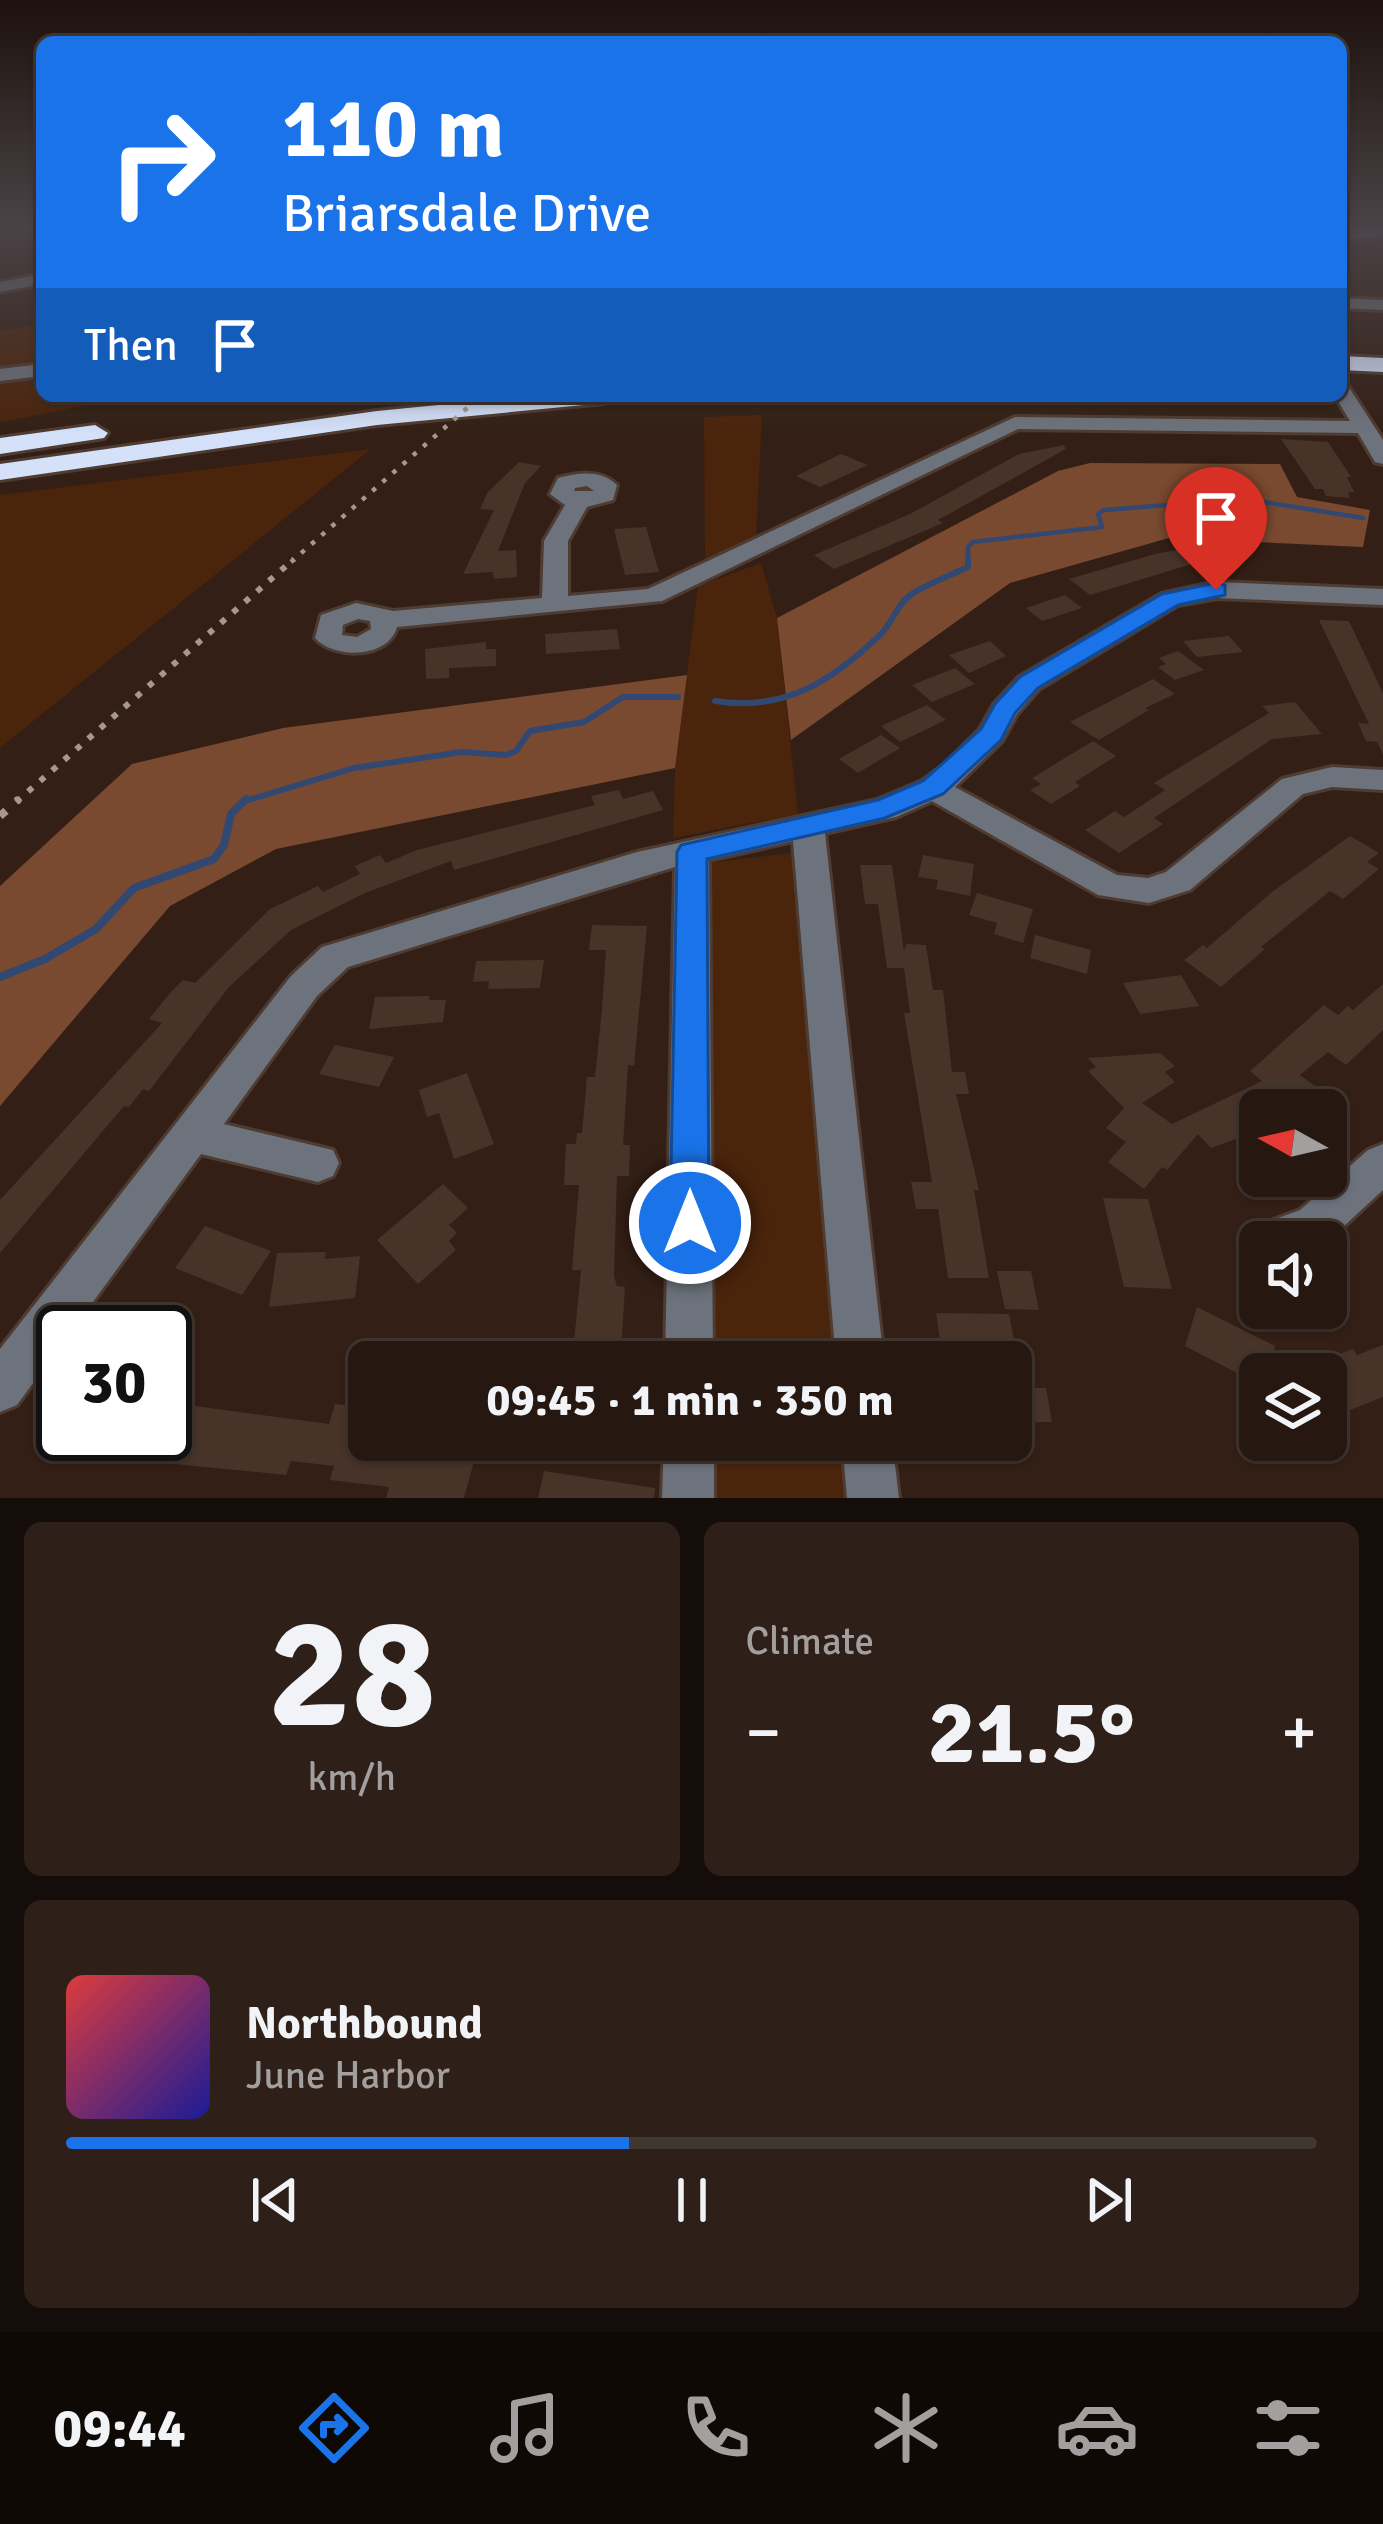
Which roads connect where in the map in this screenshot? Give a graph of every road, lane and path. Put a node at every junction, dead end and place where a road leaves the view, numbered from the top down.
1 (1347, 303) edge
2 (1383, 305) edge
3 (36, 371) edge
4 (0, 375) edge
5 (1347, 375) edge
6 (1379, 379) edge
7 (1347, 380) edge
8 (333, 402) edge
9 (543, 402) edge
10 (1365, 427) junction
11 (0, 446) edge
12 (1383, 457) edge
13 (0, 472) edge
14 (578, 502) dead end
15 (1383, 598) edge
16 (555, 604) junction
17 (386, 620) dead end
18 (1383, 780) edge
19 (933, 788) junction
20 (808, 829) junction
21 (692, 852) junction
22 (190, 1134) junction
23 (318, 1163) dead end
24 (1383, 1163) edge
25 (1319, 1221) edge
26 (689, 1341) edge
27 (858, 1341) edge
28 (0, 1388) edge
29 (688, 1461) edge
30 (869, 1461) edge
31 (688, 1498) edge
32 (873, 1498) edge

1 - 2 street
3 - 4 street
5 - 6 highway
7 - 10 street
8 - 11 highway
9 - 13 highway
10 - 12 street
10 - 16 street
14 - 16 street
15 - 19 street
16 - 17 street
18 - 19 street
19 - 20 street
20 - 21 street
20 - 27 street
21 - 22 street
21 - 26 street
22 - 23 street
22 - 28 street
24 - 25 street
29 - 31 street
30 - 32 street

